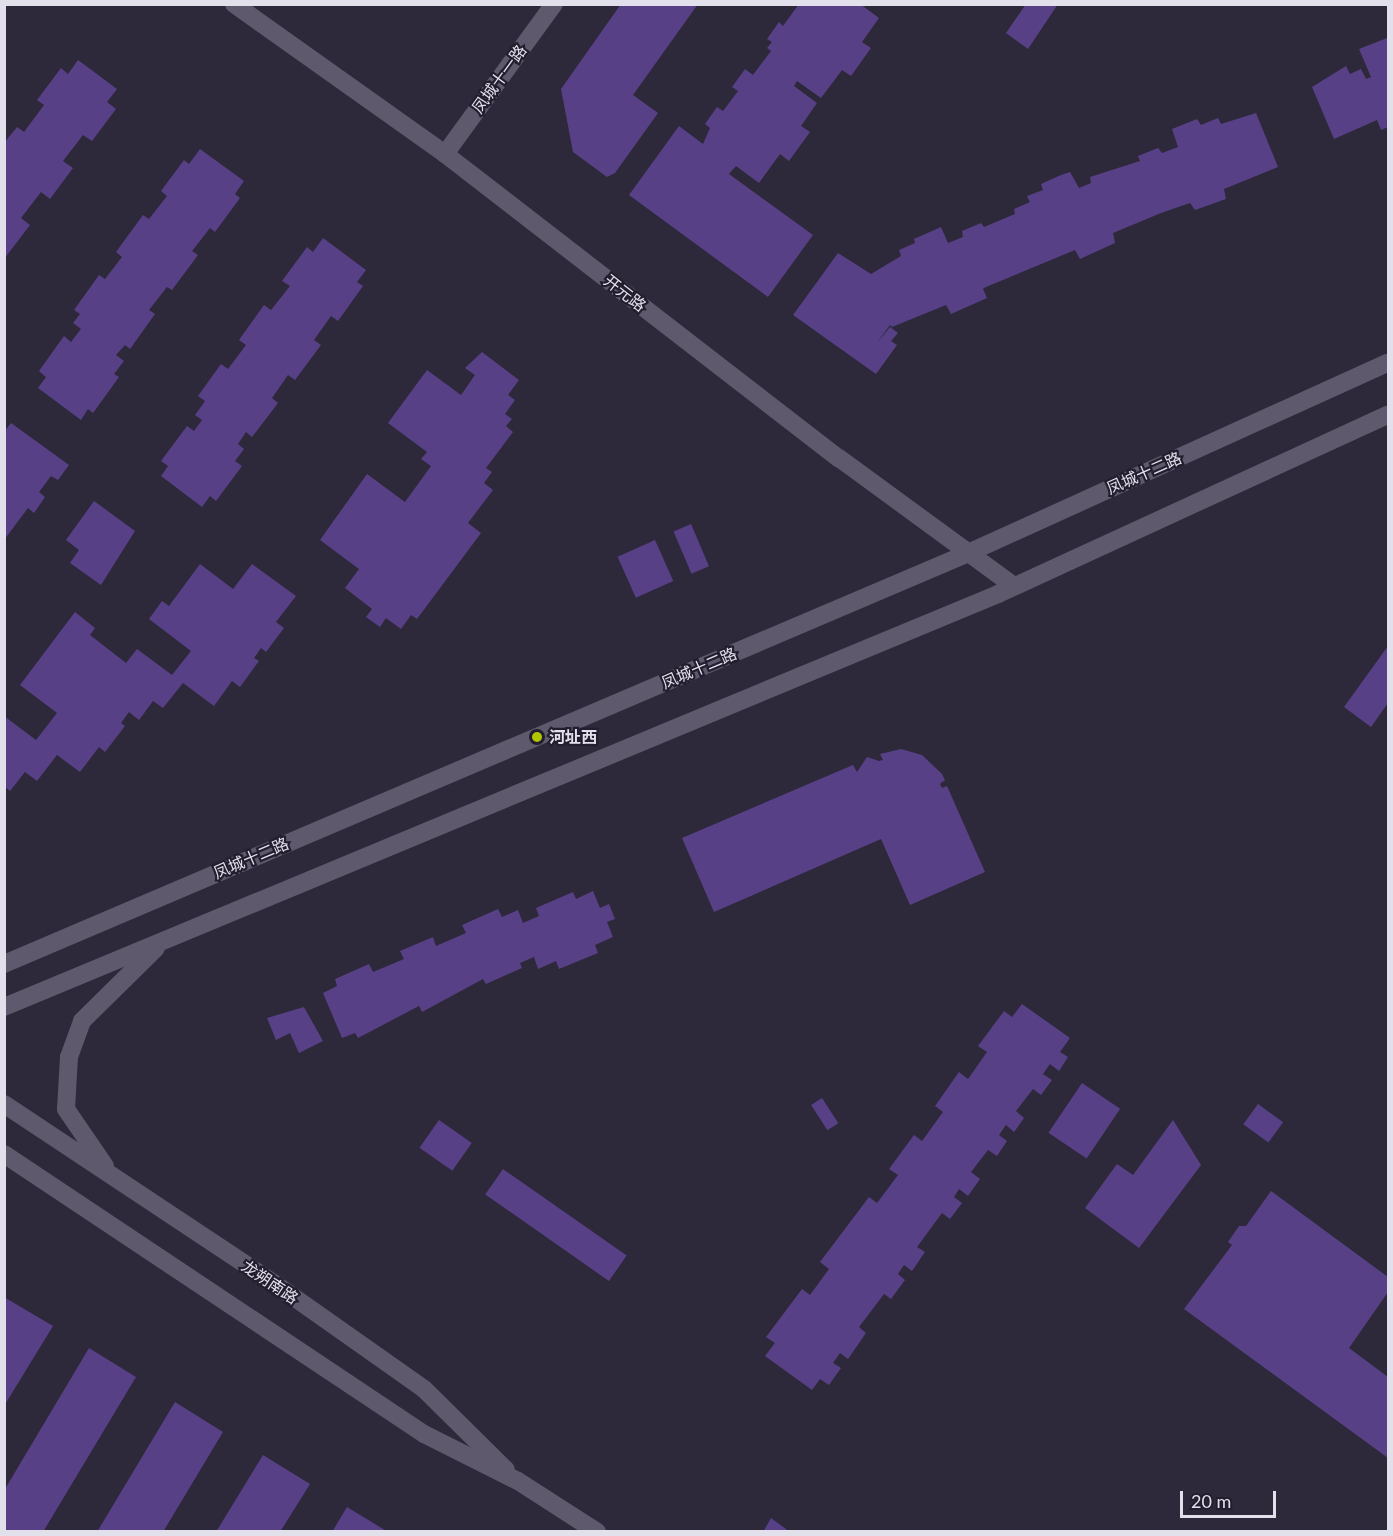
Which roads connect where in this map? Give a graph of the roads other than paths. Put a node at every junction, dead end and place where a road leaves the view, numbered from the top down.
1 (234, 4) edge
2 (554, 4) edge
3 (445, 154) junction
4 (1389, 363) edge
5 (1389, 415) edge
6 (966, 554) junction
7 (1014, 586) junction
8 (162, 941) junction
9 (4, 964) edge
10 (4, 1007) edge
11 (4, 1104) edge
12 (4, 1154) edge
13 (111, 1175) junction
14 (518, 1481) junction
15 (597, 1532) edge

1 - 3 street, 开元路
2 - 3 street, 凤城十一路
3 - 6 street, 开元路
4 - 6 street, 凤城十二路
5 - 7 street
6 - 7 street, 开元路
6 - 9 street, 凤城十二路
7 - 8 street
8 - 10 street
8 - 13 street
11 - 13 street, 龙朔南路
12 - 14 street, 龙朔南路
13 - 14 street, 龙朔南路
14 - 15 street, 龙朔南路

